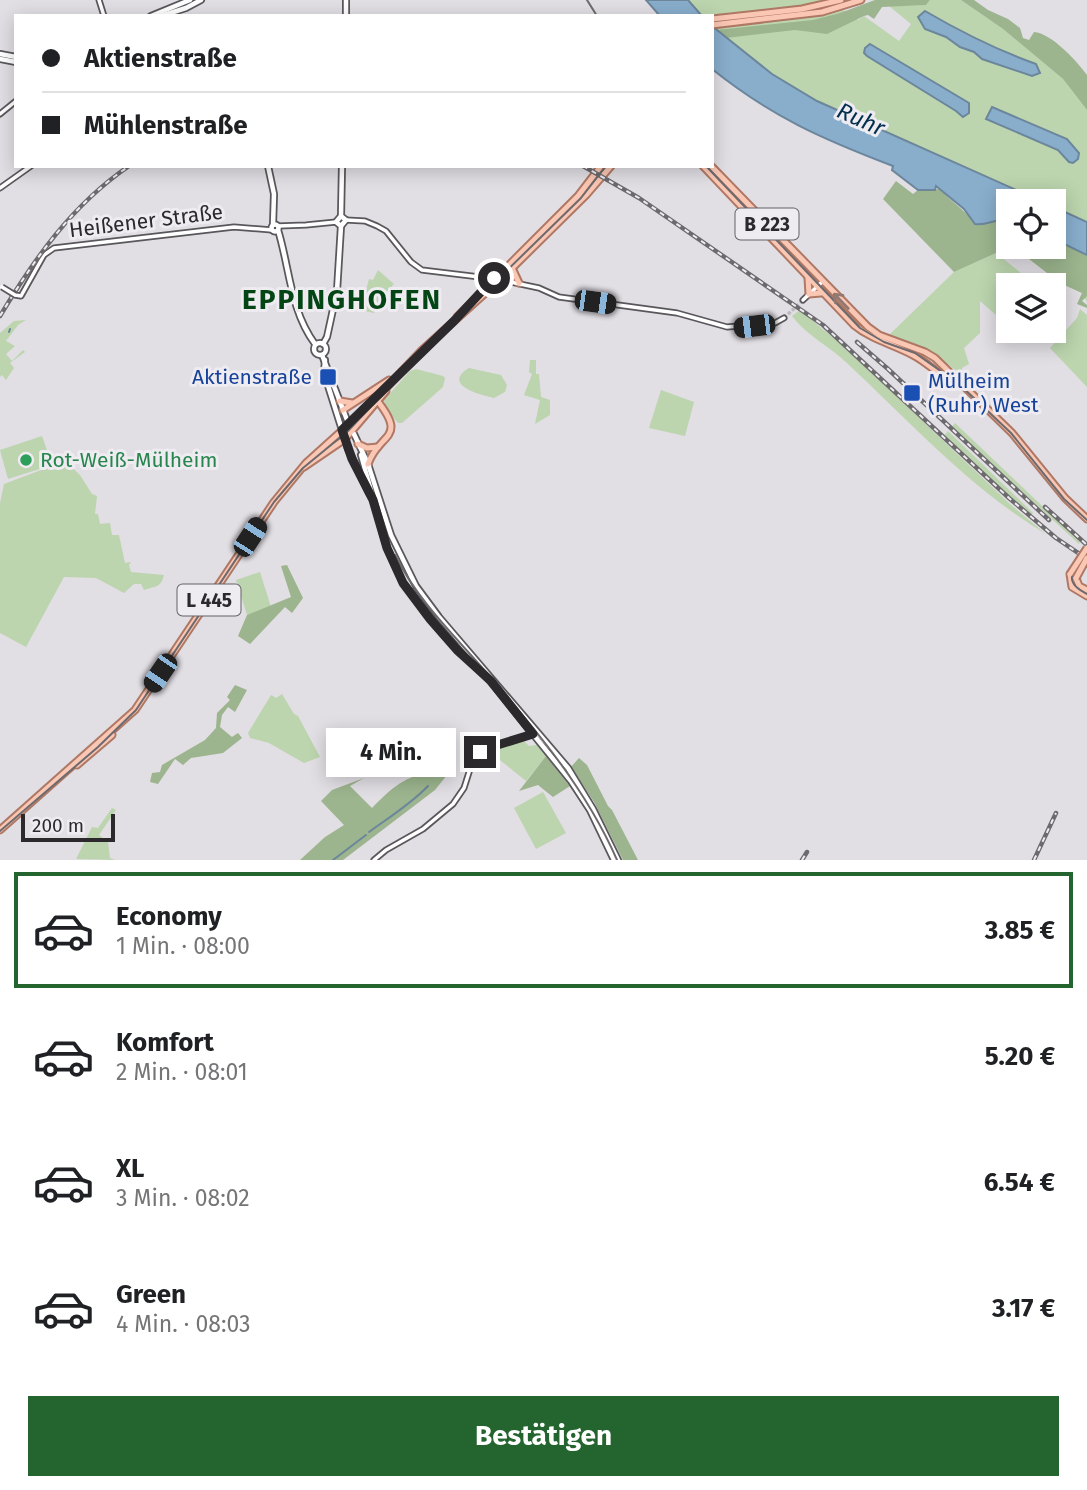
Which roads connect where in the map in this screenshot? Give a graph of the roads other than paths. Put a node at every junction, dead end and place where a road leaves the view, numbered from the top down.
1 (99, 0) edge
2 (190, 0) edge
3 (201, 0) edge
4 (841, 0) edge
5 (861, 0) edge
6 (103, 13) edge
7 (174, 13) edge
8 (714, 19) edge
9 (714, 25) edge
10 (29, 168) edge
11 (268, 168) edge
12 (342, 168) edge
13 (599, 168) edge
14 (609, 168) edge
15 (705, 168) edge
16 (713, 168) edge
17 (0, 188) edge
18 (341, 216) junction
19 (346, 220) junction
20 (336, 222) junction
21 (341, 226) junction
22 (275, 228) junction
23 (512, 268) junction
24 (808, 278) junction
25 (497, 279) junction
26 (822, 281) junction
27 (519, 283) junction
28 (1, 286) edge
29 (816, 287) junction
30 (822, 293) junction
31 (809, 294) junction
32 (803, 300) tunnel mouth
33 (784, 318) tunnel mouth
34 (431, 343) junction
35 (315, 344) junction
36 (323, 344) junction
37 (323, 358) junction
38 (397, 374) junction
39 (960, 384) junction
40 (376, 400) junction
41 (340, 401) junction
42 (355, 403) junction
43 (343, 410) junction
44 (370, 412) junction
45 (388, 417) junction
46 (347, 420) dead end
47 (342, 430) junction
48 (354, 435) dead end
49 (345, 439) junction
50 (358, 444) junction
51 (336, 446) junction
52 (378, 447) junction
53 (348, 449) junction
54 (368, 464) junction
55 (302, 469) junction
56 (373, 500) junction
57 (1087, 519) edge
58 (383, 535) junction
59 (391, 536) junction
60 (1087, 548) edge
61 (1087, 558) edge
62 (1073, 576) junction
63 (1087, 590) edge
64 (1087, 596) edge
65 (477, 664) junction
66 (536, 733) junction
67 (0, 830) edge
68 (374, 860) edge
69 (616, 860) edge

1 - 6 street
2 - 7 main road
3 - 7 main road
4 - 8 main road
5 - 9 main road
10 - 17 street
11 - 22 main road
12 - 18 main road
13 - 25 main road, L 445
14 - 23 main road, L 445
15 - 24 main road, B 223
16 - 26 main road, B 223
18 - 19 main road
18 - 20 main road
19 - 21 main road
19 - 25 street
20 - 21 main road
20 - 22 street, Heißener Straße
21 - 36 main road
22 - 28 street, Heißener Straße, bridge
22 - 35 main road
23 - 25 main road, L 445
23 - 27 main road
24 - 29 main road, B 223
24 - 31 main road
25 - 27 street
25 - 34 main road, L 445
26 - 29 street
39 -> 26 main road, B 223
27 - 33 street
29 - 30 main road, B 223
29 - 31 street
30 - 31 main road
30 - 39 main road, B 223
31 - 32 street
34 - 38 main road, L 445
34 - 40 main road, L 445
35 - 36 main road
35 - 37 main road
36 - 37 main road
37 - 41 main road
37 - 47 main road
38 - 40 main road, L 445
38 - 42 main road
39 - 57 main road
40 - 44 main road, L 445
40 - 45 main road
40 - 47 main road, L 445
41 - 42 main road
41 - 43 main road
42 - 43 main road
43 - 46 main road
44 - 45 main road
44 - 49 main road, L 445
45 - 52 main road
47 - 49 main road
47 - 55 main road, L 445
48 - 50 main road
49 - 51 main road, L 445
49 - 53 main road
50 - 52 main road
50 - 54 main road
50 - 56 main road
51 - 53 main road
51 - 55 main road, L 445
52 - 54 main road
53 - 56 main road
54 - 59 main road
55 - 67 main road, L 445
56 - 58 main road
58 - 59 main road
58 - 65 main road
59 - 65 main road
60 - 62 main road, bridge
61 - 62 main road, bridge
62 - 63 main road
62 - 64 main road
65 - 66 main road
66 - 68 street
66 - 69 main road

